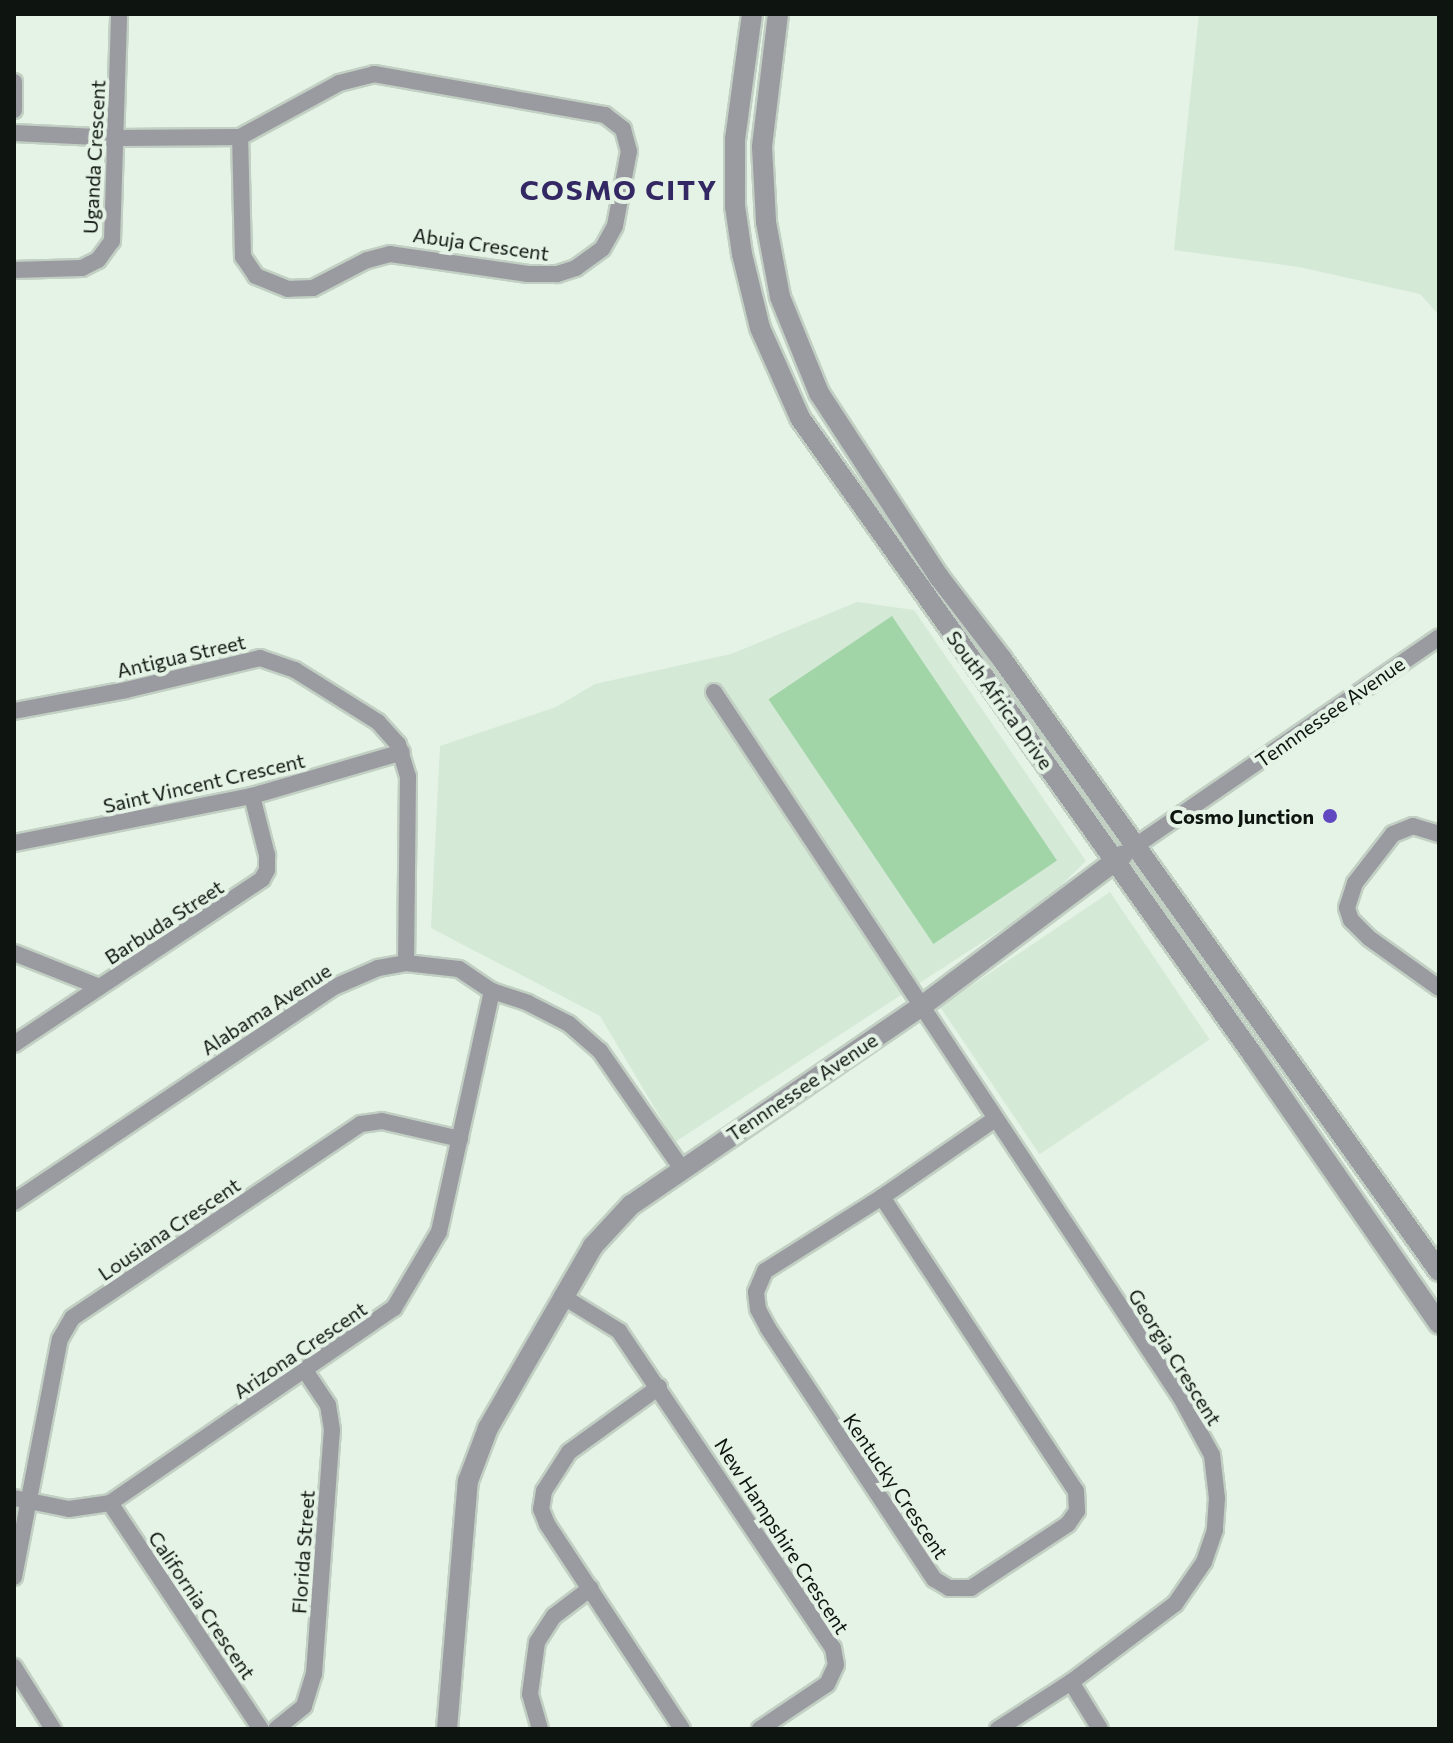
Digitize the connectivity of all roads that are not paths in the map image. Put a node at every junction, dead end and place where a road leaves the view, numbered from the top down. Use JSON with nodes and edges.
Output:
{"nodes":[{"id":1,"x":119,"y":14,"type":"edge"},
{"id":2,"x":752,"y":14,"type":"edge"},
{"id":3,"x":778,"y":14,"type":"edge"},
{"id":4,"x":14,"y":82,"type":"edge"},
{"id":5,"x":14,"y":110,"type":"edge"},
{"id":6,"x":14,"y":133,"type":"edge"},
{"id":7,"x":240,"y":137,"type":"junction"},
{"id":8,"x":117,"y":138,"type":"junction"},
{"id":9,"x":14,"y":270,"type":"edge"},
{"id":10,"x":1439,"y":637,"type":"edge"},
{"id":11,"x":714,"y":692,"type":"dead end"},
{"id":12,"x":14,"y":711,"type":"edge"},
{"id":13,"x":402,"y":752,"type":"junction"},
{"id":14,"x":252,"y":796,"type":"junction"},
{"id":15,"x":1439,"y":834,"type":"edge"},
{"id":16,"x":14,"y":843,"type":"edge"},
{"id":17,"x":1134,"y":847,"type":"junction"},
{"id":18,"x":1114,"y":862,"type":"junction"},
{"id":19,"x":14,"y":953,"type":"edge"},
{"id":20,"x":406,"y":963,"type":"junction"},
{"id":21,"x":100,"y":987,"type":"junction"},
{"id":22,"x":1439,"y":988,"type":"edge"},
{"id":23,"x":492,"y":991,"type":"junction"},
{"id":24,"x":922,"y":1006,"type":"junction"},
{"id":25,"x":14,"y":1044,"type":"edge"},
{"id":26,"x":995,"y":1119,"type":"junction"},
{"id":27,"x":460,"y":1139,"type":"junction"},
{"id":28,"x":682,"y":1169,"type":"junction"},
{"id":29,"x":882,"y":1197,"type":"junction"},
{"id":30,"x":14,"y":1202,"type":"edge"},
{"id":31,"x":1439,"y":1271,"type":"edge"},
{"id":32,"x":562,"y":1296,"type":"junction"},
{"id":33,"x":1439,"y":1324,"type":"edge"},
{"id":34,"x":304,"y":1369,"type":"junction"},
{"id":35,"x":659,"y":1387,"type":"junction"},
{"id":36,"x":21,"y":1499,"type":"edge"},
{"id":37,"x":110,"y":1503,"type":"junction"},
{"id":38,"x":14,"y":1577,"type":"edge"},
{"id":39,"x":591,"y":1588,"type":"junction"},
{"id":40,"x":14,"y":1667,"type":"edge"},
{"id":41,"x":1071,"y":1682,"type":"junction"},
{"id":42,"x":53,"y":1729,"type":"edge"},
{"id":43,"x":261,"y":1729,"type":"edge"},
{"id":44,"x":276,"y":1729,"type":"edge"},
{"id":45,"x":447,"y":1729,"type":"edge"},
{"id":46,"x":540,"y":1729,"type":"edge"},
{"id":47,"x":682,"y":1729,"type":"edge"},
{"id":48,"x":760,"y":1729,"type":"edge"},
{"id":49,"x":998,"y":1729,"type":"edge"},
{"id":50,"x":1100,"y":1729,"type":"edge"}],
"edges":[{"from":1,"to":8,"type":"street","name":"Uganda Crescent"},
{"from":2,"to":18,"type":"street","name":"South Africa Drive"},
{"from":3,"to":17,"type":"street","name":"South Africa Drive"},
{"from":4,"to":5,"type":"street"},
{"from":6,"to":8,"type":"street","name":"Abuja Crescent"},
{"from":7,"to":7,"type":"street","name":"Abuja Crescent"},
{"from":7,"to":8,"type":"street","name":"Abuja Crescent"},
{"from":8,"to":9,"type":"street","name":"Uganda Crescent"},
{"from":10,"to":17,"type":"street","name":"Tennnessee Avenue"},
{"from":11,"to":24,"type":"street","name":"Georgia Crescent"},
{"from":12,"to":13,"type":"street","name":"Antigua Street"},
{"from":13,"to":14,"type":"street","name":"Saint Vincent Crescent"},
{"from":13,"to":20,"type":"street"},
{"from":14,"to":16,"type":"street","name":"Saint Vincent Crescent"},
{"from":14,"to":21,"type":"street","name":"Barbuda Street"},
{"from":15,"to":22,"type":"street"},
{"from":17,"to":18,"type":"street","name":"Tennnessee Avenue"},
{"from":17,"to":31,"type":"street","name":"South Africa Drive"},
{"from":18,"to":24,"type":"street","name":"Tennnessee Avenue"},
{"from":18,"to":33,"type":"street","name":"South Africa Drive"},
{"from":19,"to":21,"type":"street"},
{"from":20,"to":23,"type":"street","name":"Alabama Avenue"},
{"from":20,"to":30,"type":"street","name":"Alabama Avenue"},
{"from":21,"to":25,"type":"street","name":"Barbuda Street"},
{"from":23,"to":27,"type":"street","name":"Arizona Crescent"},
{"from":23,"to":28,"type":"street","name":"Alabama Avenue"},
{"from":24,"to":26,"type":"street","name":"Georgia Crescent"},
{"from":24,"to":28,"type":"street","name":"Tennnessee Avenue"},
{"from":26,"to":29,"type":"street","name":"Kentucky Crescent"},
{"from":26,"to":41,"type":"street","name":"Georgia Crescent"},
{"from":27,"to":34,"type":"street","name":"Arizona Crescent"},
{"from":27,"to":36,"type":"street","name":"Lousiana Crescent"},
{"from":28,"to":32,"type":"street","name":"Tennnessee Avenue"},
{"from":29,"to":29,"type":"street","name":"Kentucky Crescent"},
{"from":32,"to":35,"type":"street","name":"New Hampshire Crescent"},
{"from":32,"to":45,"type":"street","name":"Tennnessee Avenue"},
{"from":34,"to":37,"type":"street","name":"Arizona Crescent"},
{"from":34,"to":44,"type":"street","name":"Florida Street"},
{"from":35,"to":39,"type":"street"},
{"from":35,"to":48,"type":"street","name":"New Hampshire Crescent"},
{"from":36,"to":37,"type":"street","name":"Arizona Crescent"},
{"from":36,"to":38,"type":"street"},
{"from":37,"to":43,"type":"street","name":"California Crescent"},
{"from":39,"to":46,"type":"street"},
{"from":39,"to":47,"type":"street"},
{"from":40,"to":42,"type":"street"},
{"from":41,"to":49,"type":"street","name":"Georgia Crescent"},
{"from":41,"to":50,"type":"street"}]}
